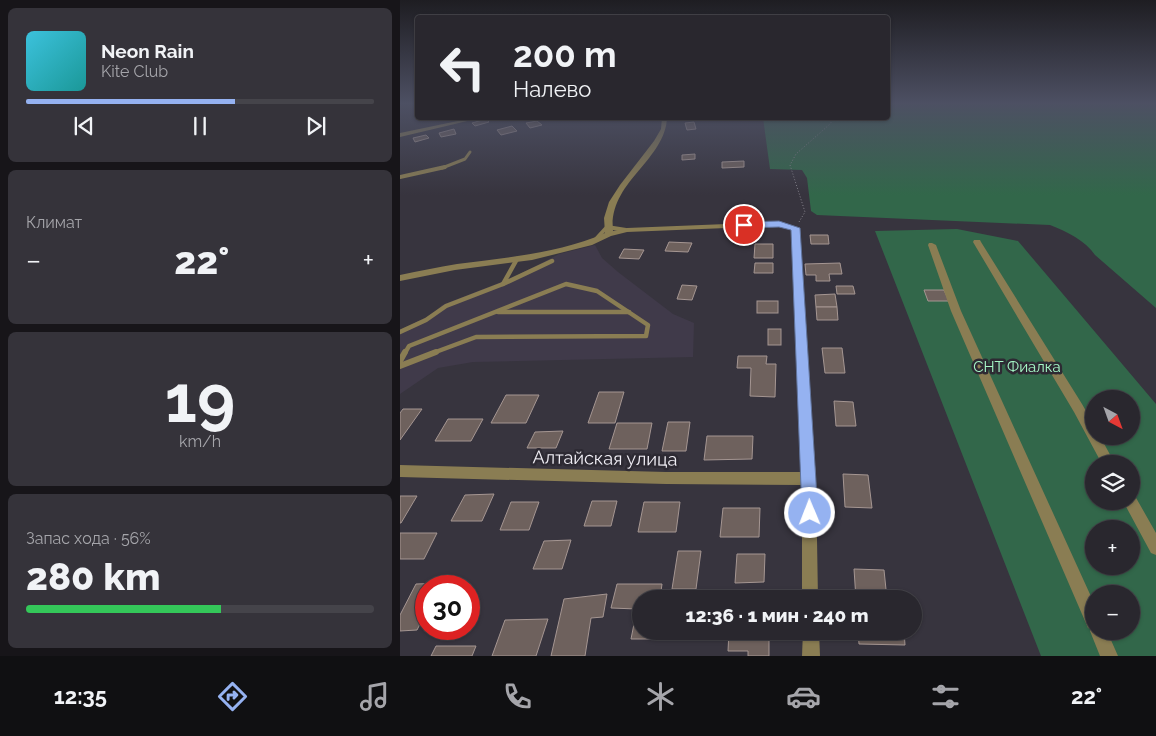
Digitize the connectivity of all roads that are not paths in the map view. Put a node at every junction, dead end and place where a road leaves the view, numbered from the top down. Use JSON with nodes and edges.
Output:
{"nodes":[{"id":1,"x":661,"y":135,"type":"edge"},
{"id":2,"x":470,"y":152,"type":"dead end"},
{"id":3,"x":400,"y":178,"type":"edge"},
{"id":4,"x":608,"y":230,"type":"junction"},
{"id":5,"x":977,"y":242,"type":"dead end"},
{"id":6,"x":932,"y":245,"type":"dead end"},
{"id":7,"x":517,"y":259,"type":"junction"},
{"id":8,"x":552,"y":261,"type":"dead end"},
{"id":9,"x":400,"y":278,"type":"edge"},
{"id":10,"x":503,"y":284,"type":"junction"},
{"id":11,"x":495,"y":312,"type":"junction"},
{"id":12,"x":630,"y":312,"type":"junction"},
{"id":13,"x":400,"y":332,"type":"edge"},
{"id":14,"x":400,"y":361,"type":"edge"},
{"id":15,"x":400,"y":366,"type":"edge"},
{"id":16,"x":1104,"y":455,"type":"edge"},
{"id":17,"x":400,"y":471,"type":"edge"},
{"id":18,"x":809,"y":479,"type":"junction"},
{"id":19,"x":1135,"y":510,"type":"edge"},
{"id":20,"x":1156,"y":548,"type":"edge"},
{"id":21,"x":810,"y":590,"type":"edge"},
{"id":22,"x":1085,"y":602,"type":"edge"},
{"id":23,"x":811,"y":640,"type":"edge"},
{"id":24,"x":1102,"y":640,"type":"edge"},
{"id":25,"x":811,"y":656,"type":"edge"},
{"id":26,"x":1109,"y":656,"type":"edge"}],
"edges":[{"from":1,"to":4,"type":"street"},
{"from":2,"to":3,"type":"lane"},
{"from":4,"to":7,"type":"street"},
{"from":4,"to":18,"type":"street"},
{"from":5,"to":16,"type":"street"},
{"from":6,"to":22,"type":"street"},
{"from":7,"to":9,"type":"street"},
{"from":7,"to":10,"type":"lane"},
{"from":8,"to":10,"type":"lane"},
{"from":10,"to":13,"type":"lane"},
{"from":11,"to":12,"type":"lane"},
{"from":11,"to":12,"type":"lane"},
{"from":11,"to":14,"type":"lane"},
{"from":12,"to":15,"type":"lane"},
{"from":17,"to":18,"type":"street","name":"Алтайская улица"},
{"from":18,"to":21,"type":"street"},
{"from":19,"to":20,"type":"street"},
{"from":23,"to":25,"type":"street"},
{"from":24,"to":26,"type":"street"}]}
